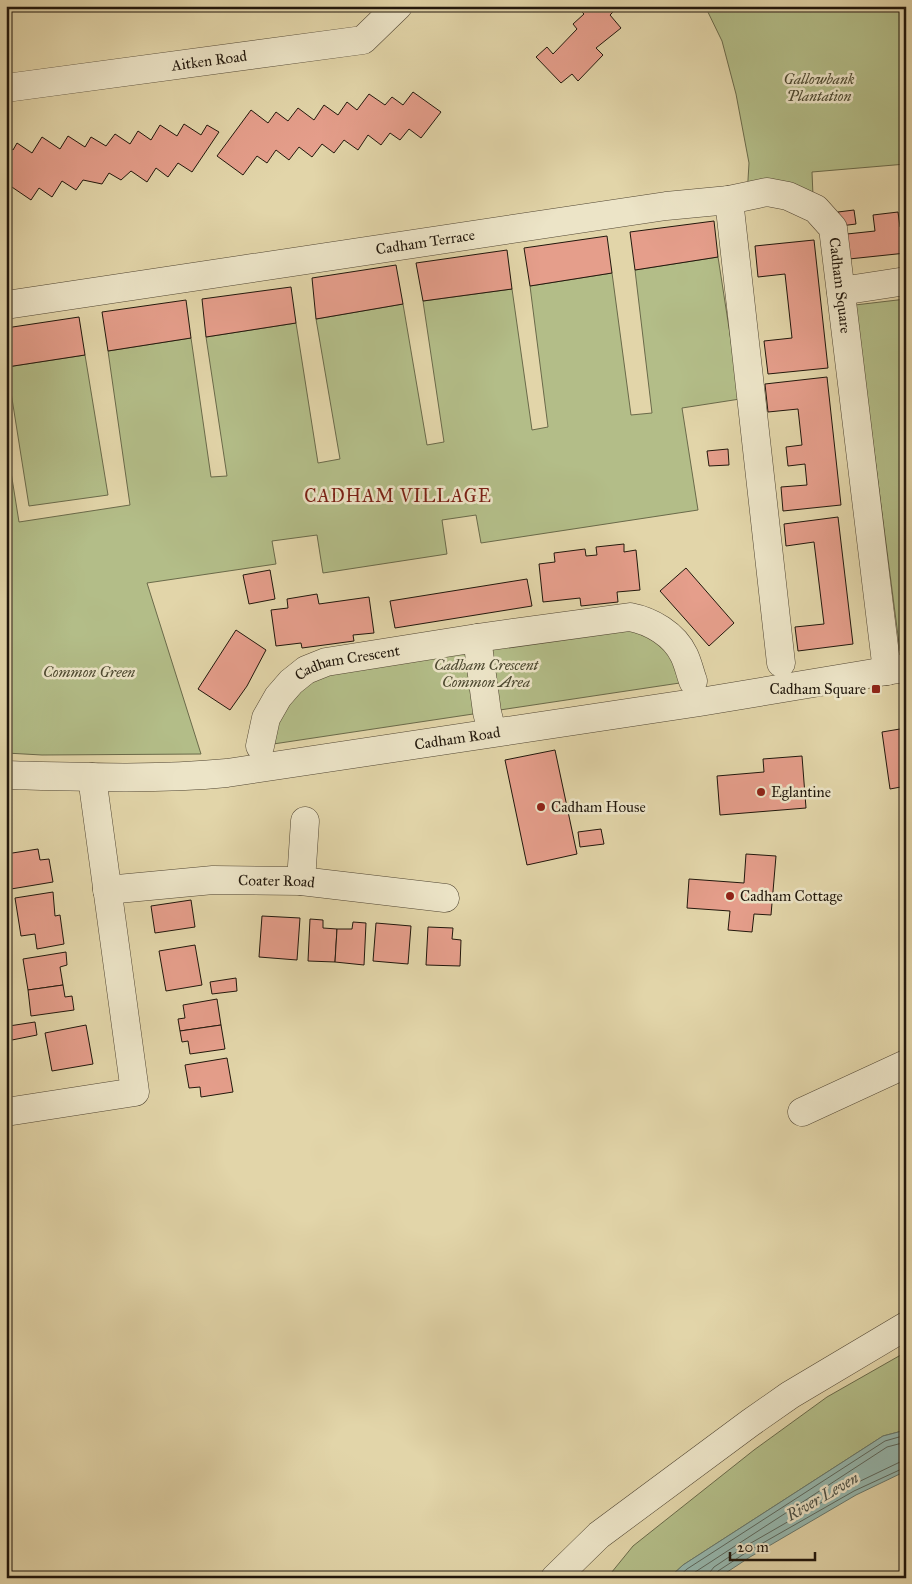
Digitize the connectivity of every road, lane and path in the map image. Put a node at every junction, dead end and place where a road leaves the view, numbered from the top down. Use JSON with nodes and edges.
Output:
{"nodes":[{"id":1,"x":398,"y":6,"type":"edge"},
{"id":2,"x":6,"y":88,"type":"edge"},
{"id":3,"x":729,"y":200,"type":"junction"},
{"id":4,"x":833,"y":228,"type":"joint"},
{"id":5,"x":906,"y":282,"type":"edge"},
{"id":6,"x":841,"y":291,"type":"junction"},
{"id":7,"x":6,"y":305,"type":"edge"},
{"id":8,"x":477,"y":638,"type":"junction"},
{"id":9,"x":782,"y":664,"type":"dead end"},
{"id":10,"x":896,"y":669,"type":"edge"},
{"id":11,"x":693,"y":681,"type":"dead end"},
{"id":12,"x":492,"y":732,"type":"junction"},
{"id":13,"x":260,"y":746,"type":"dead end"},
{"id":14,"x":6,"y":776,"type":"edge"},
{"id":15,"x":92,"y":777,"type":"junction"},
{"id":16,"x":304,"y":821,"type":"dead end"},
{"id":17,"x":301,"y":881,"type":"junction"},
{"id":18,"x":107,"y":890,"type":"junction"},
{"id":19,"x":445,"y":898,"type":"dead end"},
{"id":20,"x":906,"y":1064,"type":"edge"},
{"id":21,"x":6,"y":1112,"type":"edge"},
{"id":22,"x":802,"y":1112,"type":"dead end"},
{"id":23,"x":906,"y":1326,"type":"edge"},
{"id":24,"x":555,"y":1578,"type":"edge"}],
"edges":[{"from":1,"to":2,"type":"street","name":"Aitken Road"},
{"from":3,"to":4,"type":"street","name":"Cadham Terrace"},
{"from":3,"to":7,"type":"street","name":"Cadham Terrace"},
{"from":3,"to":9,"type":"street"},
{"from":4,"to":6,"type":"street","name":"Cadham Square"},
{"from":5,"to":6,"type":"street"},
{"from":6,"to":10,"type":"street","name":"Cadham Square"},
{"from":8,"to":11,"type":"street","name":"Cadham Crescent"},
{"from":8,"to":12,"type":"street"},
{"from":8,"to":13,"type":"street","name":"Cadham Crescent"},
{"from":10,"to":12,"type":"street","name":"Cadham Road"},
{"from":12,"to":15,"type":"street","name":"Cadham Road"},
{"from":14,"to":15,"type":"street","name":"Cadham Road"},
{"from":15,"to":18,"type":"street"},
{"from":16,"to":17,"type":"street"},
{"from":17,"to":18,"type":"street","name":"Coater Road"},
{"from":17,"to":19,"type":"street","name":"Coater Road"},
{"from":18,"to":21,"type":"street"},
{"from":20,"to":22,"type":"street"},
{"from":23,"to":24,"type":"street"}]}
